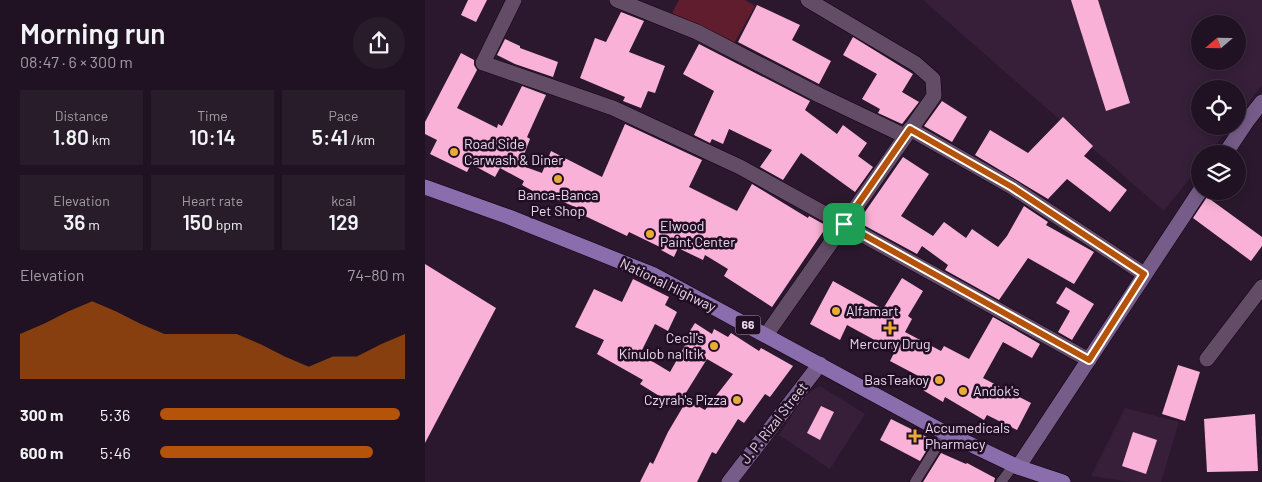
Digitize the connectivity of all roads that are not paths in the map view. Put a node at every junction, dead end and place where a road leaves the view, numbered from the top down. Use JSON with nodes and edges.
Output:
{"nodes":[{"id":1,"x":514,"y":0,"type":"edge"},
{"id":2,"x":617,"y":0,"type":"edge"},
{"id":3,"x":808,"y":0,"type":"edge"},
{"id":4,"x":824,"y":4,"type":"edge"},
{"id":5,"x":1262,"y":102,"type":"edge"},
{"id":6,"x":907,"y":133,"type":"junction"},
{"id":7,"x":1231,"y":145,"type":"edge"},
{"id":8,"x":425,"y":186,"type":"edge"},
{"id":9,"x":1194,"y":200,"type":"edge"},
{"id":10,"x":844,"y":224,"type":"junction"},
{"id":11,"x":1144,"y":274,"type":"junction"},
{"id":12,"x":1262,"y":287,"type":"edge"},
{"id":13,"x":766,"y":335,"type":"junction"},
{"id":14,"x":1207,"y":359,"type":"dead end"},
{"id":15,"x":1089,"y":360,"type":"junction"},
{"id":16,"x":820,"y":364,"type":"junction"},
{"id":17,"x":946,"y":432,"type":"junction"},
{"id":18,"x":1016,"y":466,"type":"junction"},
{"id":19,"x":729,"y":482,"type":"edge"},
{"id":20,"x":915,"y":482,"type":"edge"},
{"id":21,"x":1001,"y":482,"type":"edge"},
{"id":22,"x":1063,"y":482,"type":"edge"}],
"edges":[{"from":1,"to":10,"type":"street"},
{"from":2,"to":6,"type":"street"},
{"from":3,"to":4,"type":"street"},
{"from":4,"to":6,"type":"street"},
{"from":5,"to":7,"type":"street"},
{"from":6,"to":10,"type":"street"},
{"from":6,"to":11,"type":"street"},
{"from":8,"to":13,"type":"main road","name":"National Highway","number":"66"},
{"from":9,"to":11,"type":"street"},
{"from":10,"to":13,"type":"street"},
{"from":10,"to":15,"type":"street"},
{"from":11,"to":15,"type":"street"},
{"from":12,"to":14,"type":"street"},
{"from":13,"to":16,"type":"main road","name":"National Highway","number":"66"},
{"from":15,"to":18,"type":"street"},
{"from":16,"to":17,"type":"main road","name":"National Highway","number":"66"},
{"from":16,"to":19,"type":"street","name":"J. P. Rizal Street"},
{"from":17,"to":18,"type":"main road","name":"National Highway","number":"66"},
{"from":17,"to":20,"type":"lane"},
{"from":18,"to":21,"type":"lane"},
{"from":18,"to":22,"type":"main road","name":"National Highway","number":"66"}]}
